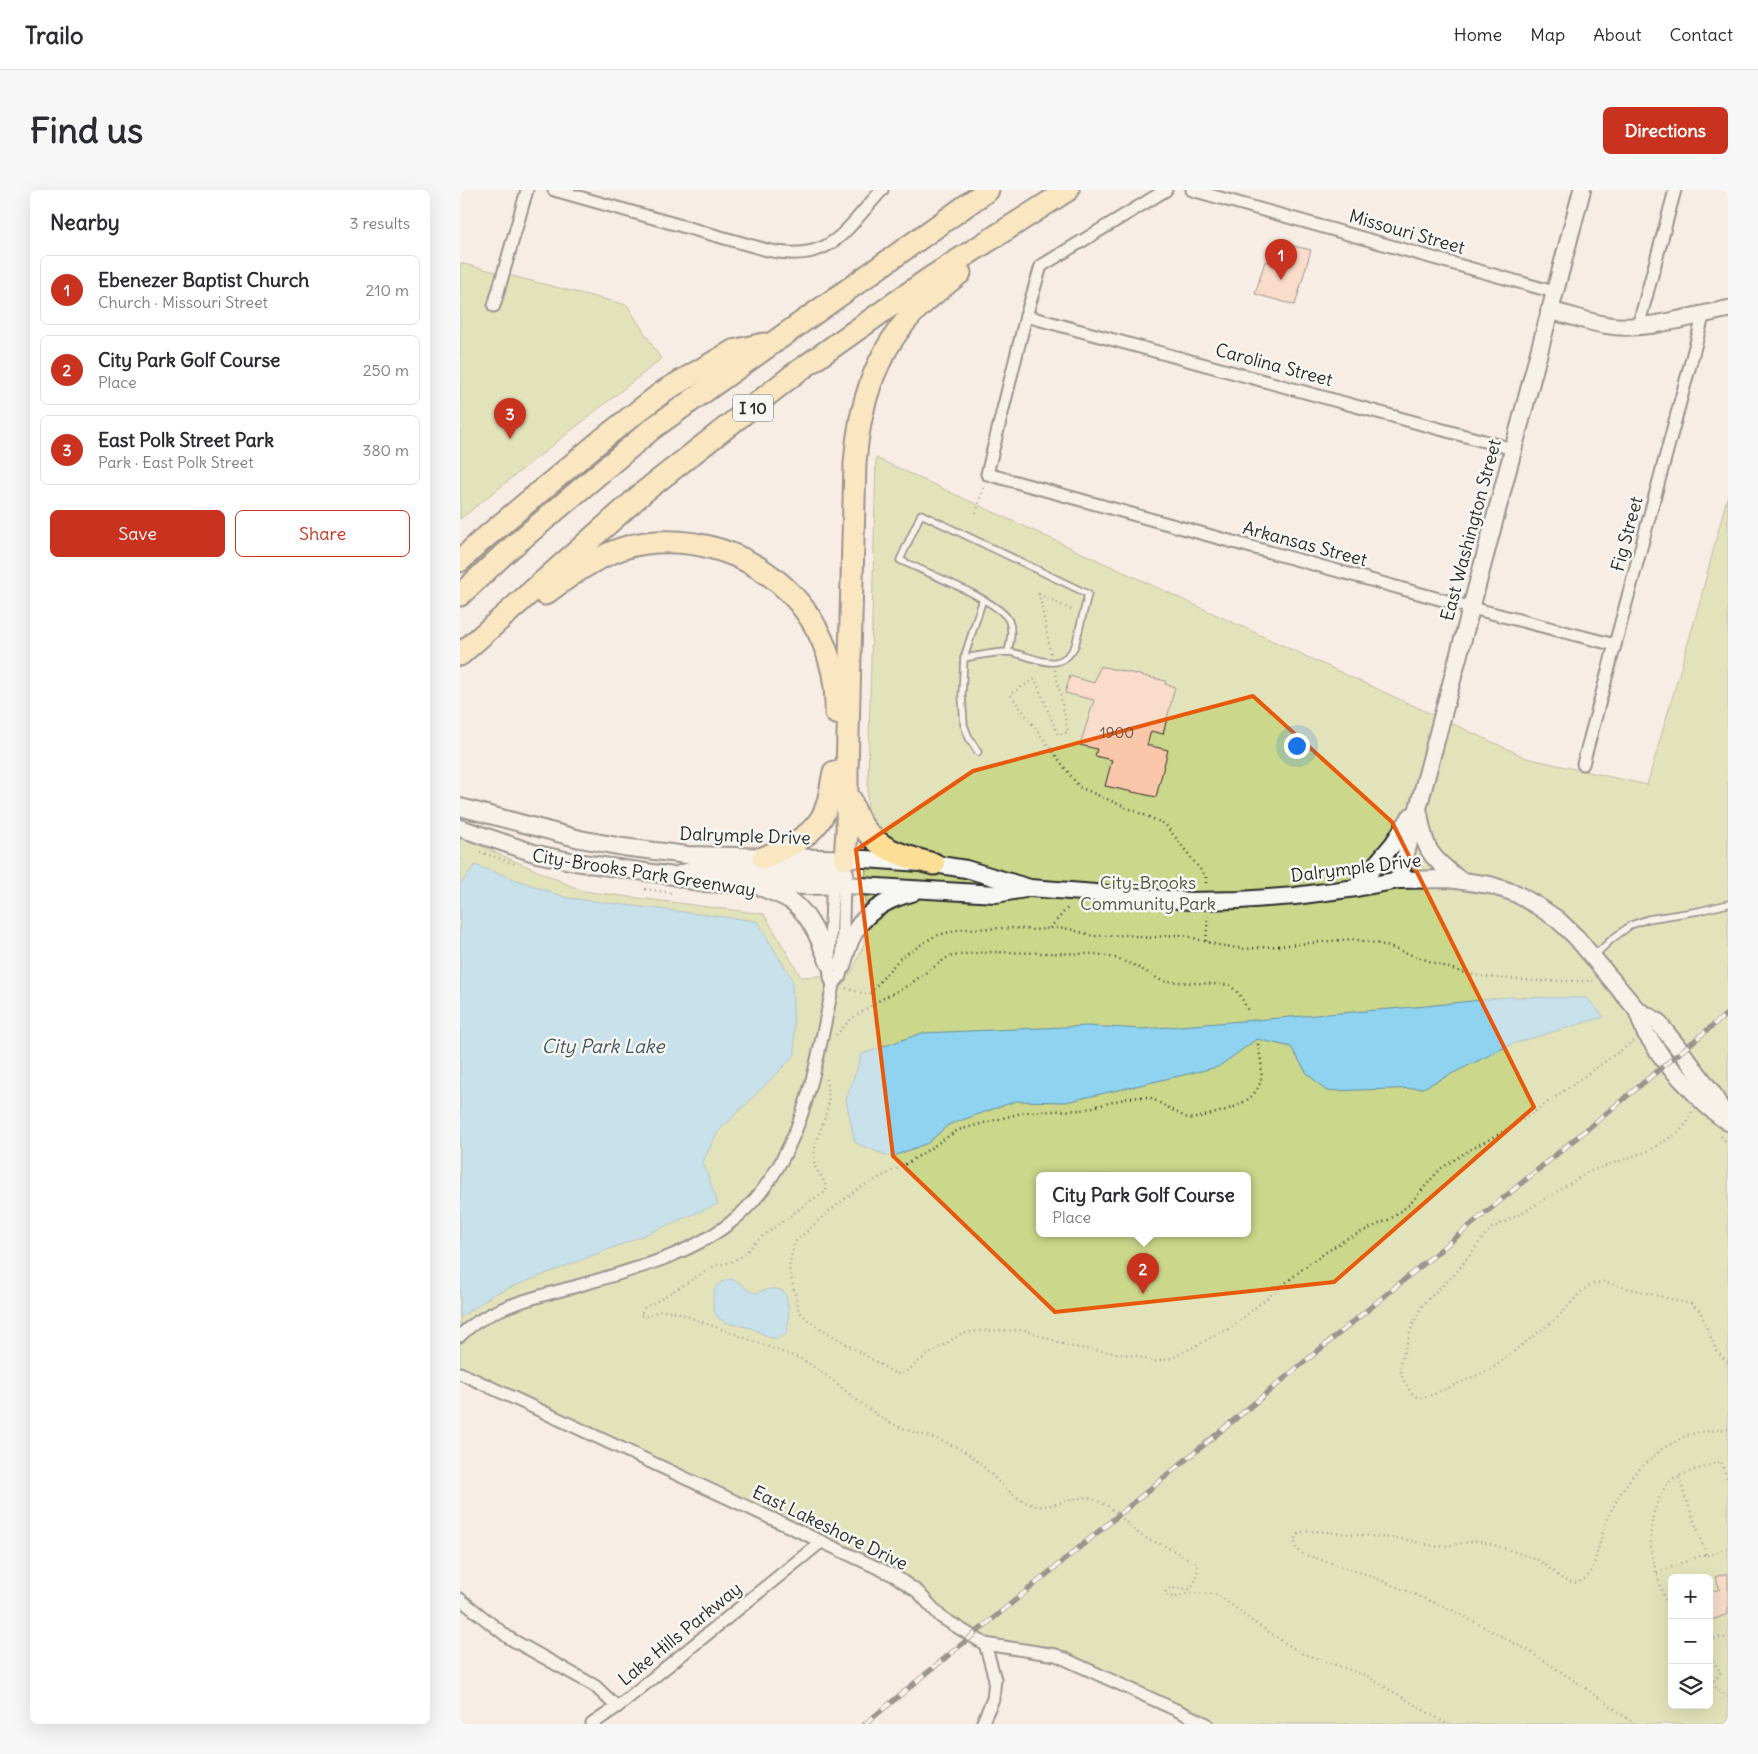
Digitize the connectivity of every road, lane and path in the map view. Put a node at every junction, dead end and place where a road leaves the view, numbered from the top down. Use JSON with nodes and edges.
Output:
{"nodes":[{"id":1,"x":527,"y":190,"type":"edge"},
{"id":2,"x":554,"y":190,"type":"edge"},
{"id":3,"x":882,"y":190,"type":"edge"},
{"id":4,"x":988,"y":190,"type":"edge"},
{"id":5,"x":1068,"y":190,"type":"edge"},
{"id":6,"x":1166,"y":190,"type":"edge"},
{"id":7,"x":1192,"y":190,"type":"edge"},
{"id":8,"x":1582,"y":190,"type":"edge"},
{"id":9,"x":1675,"y":190,"type":"edge"},
{"id":10,"x":1042,"y":205,"type":"junction"},
{"id":11,"x":1554,"y":292,"type":"junction"},
{"id":12,"x":494,"y":306,"type":"dead end"},
{"id":13,"x":1728,"y":309,"type":"edge"},
{"id":14,"x":1550,"y":311,"type":"junction"},
{"id":15,"x":1704,"y":314,"type":"junction"},
{"id":16,"x":1026,"y":316,"type":"junction"},
{"id":17,"x":1638,"y":327,"type":"junction"},
{"id":18,"x":774,"y":342,"type":"junction"},
{"id":19,"x":1513,"y":449,"type":"junction"},
{"id":20,"x":987,"y":474,"type":"junction"},
{"id":21,"x":976,"y":514,"type":"dead end"},
{"id":22,"x":460,"y":561,"type":"edge"},
{"id":23,"x":460,"y":595,"type":"edge"},
{"id":24,"x":983,"y":599,"type":"junction"},
{"id":25,"x":1472,"y":608,"type":"junction"},
{"id":26,"x":1083,"y":615,"type":"junction"},
{"id":27,"x":1616,"y":645,"type":"junction"},
{"id":28,"x":1008,"y":652,"type":"junction"},
{"id":29,"x":460,"y":655,"type":"edge"},
{"id":30,"x":964,"y":658,"type":"junction"},
{"id":31,"x":1053,"y":662,"type":"junction"},
{"id":32,"x":978,"y":752,"type":"dead end"},
{"id":33,"x":1583,"y":764,"type":"dead end"},
{"id":34,"x":840,"y":778,"type":"junction"},
{"id":35,"x":460,"y":806,"type":"edge"},
{"id":36,"x":1418,"y":806,"type":"junction"},
{"id":37,"x":460,"y":828,"type":"edge"},
{"id":38,"x":478,"y":852,"type":"dead end"},
{"id":39,"x":763,"y":858,"type":"junction"},
{"id":40,"x":934,"y":864,"type":"junction"},
{"id":41,"x":523,"y":867,"type":"dead end"},
{"id":42,"x":839,"y":872,"type":"junction"},
{"id":43,"x":674,"y":876,"type":"junction"},
{"id":44,"x":1399,"y":880,"type":"junction"},
{"id":45,"x":1460,"y":880,"type":"junction"},
{"id":46,"x":755,"y":885,"type":"junction"},
{"id":47,"x":636,"y":888,"type":"dead end"},
{"id":48,"x":1030,"y":888,"type":"junction"},
{"id":49,"x":1356,"y":888,"type":"junction"},
{"id":50,"x":926,"y":889,"type":"junction"},
{"id":51,"x":1206,"y":891,"type":"dead end"},
{"id":52,"x":1083,"y":892,"type":"junction"},
{"id":53,"x":674,"y":893,"type":"dead end"},
{"id":54,"x":1728,"y":904,"type":"edge"},
{"id":55,"x":1208,"y":915,"type":"dead end"},
{"id":56,"x":1050,"y":928,"type":"junction"},
{"id":57,"x":1206,"y":941,"type":"junction"},
{"id":58,"x":1593,"y":957,"type":"junction"},
{"id":59,"x":836,"y":965,"type":"junction"},
{"id":60,"x":1598,"y":981,"type":"dead end"},
{"id":61,"x":838,"y":986,"type":"junction"},
{"id":62,"x":1248,"y":1011,"type":"dead end"},
{"id":63,"x":835,"y":1036,"type":"dead end"},
{"id":64,"x":1639,"y":1038,"type":"dead end"},
{"id":65,"x":1258,"y":1044,"type":"dead end"},
{"id":66,"x":828,"y":1072,"type":"dead end"},
{"id":67,"x":1692,"y":1110,"type":"dead end"},
{"id":68,"x":1728,"y":1123,"type":"edge"},
{"id":69,"x":460,"y":1336,"type":"edge"},
{"id":70,"x":1728,"y":1362,"type":"edge"},
{"id":71,"x":460,"y":1373,"type":"edge"},
{"id":72,"x":1728,"y":1429,"type":"edge"},
{"id":73,"x":1678,"y":1476,"type":"junction"},
{"id":74,"x":1728,"y":1482,"type":"edge"},
{"id":75,"x":821,"y":1542,"type":"junction"},
{"id":76,"x":1728,"y":1548,"type":"edge"},
{"id":77,"x":1706,"y":1554,"type":"junction"},
{"id":78,"x":1656,"y":1573,"type":"junction"},
{"id":79,"x":460,"y":1599,"type":"edge"},
{"id":80,"x":1668,"y":1608,"type":"edge"},
{"id":81,"x":1728,"y":1637,"type":"edge"},
{"id":82,"x":1713,"y":1639,"type":"edge"},
{"id":83,"x":985,"y":1644,"type":"junction"},
{"id":84,"x":1713,"y":1662,"type":"edge"},
{"id":85,"x":1728,"y":1697,"type":"edge"},
{"id":86,"x":618,"y":1707,"type":"junction"},
{"id":87,"x":592,"y":1724,"type":"edge"},
{"id":88,"x":982,"y":1724,"type":"edge"},
{"id":89,"x":1207,"y":1724,"type":"edge"},
{"id":90,"x":1447,"y":1724,"type":"edge"},
{"id":91,"x":1635,"y":1724,"type":"edge"}],
"edges":[{"from":1,"to":12,"type":"street"},
{"from":2,"to":3,"type":"street"},
{"from":4,"to":18,"type":"highway","number":"I 10"},
{"from":5,"to":10,"type":"highway","number":"I 10"},
{"from":6,"to":16,"type":"street"},
{"from":7,"to":11,"type":"street","name":"Missouri Street"},
{"from":8,"to":11,"type":"street","name":"East Washington Street"},
{"from":9,"to":17,"type":"street"},
{"from":10,"to":29,"type":"highway","number":"I 10"},
{"from":10,"to":34,"type":"highway"},
{"from":11,"to":14,"type":"street","name":"East Washington Street"},
{"from":13,"to":15,"type":"street"},
{"from":14,"to":17,"type":"street"},
{"from":14,"to":19,"type":"street","name":"East Washington Street"},
{"from":15,"to":17,"type":"street"},
{"from":15,"to":27,"type":"street","name":"Fig Street"},
{"from":16,"to":19,"type":"street","name":"Carolina Street"},
{"from":16,"to":20,"type":"street"},
{"from":18,"to":22,"type":"highway"},
{"from":18,"to":23,"type":"highway","number":"I 10"},
{"from":19,"to":25,"type":"street","name":"East Washington Street"},
{"from":20,"to":21,"type":"path"},
{"from":20,"to":25,"type":"street","name":"Arkansas Street"},
{"from":24,"to":26,"type":"lane"},
{"from":24,"to":28,"type":"lane"},
{"from":24,"to":30,"type":"lane"},
{"from":25,"to":27,"type":"street","name":"Arkansas Street"},
{"from":25,"to":36,"type":"street","name":"East Washington Street"},
{"from":26,"to":31,"type":"lane"},
{"from":26,"to":31,"type":"path"},
{"from":27,"to":33,"type":"street","name":"Fig Street"},
{"from":28,"to":30,"type":"lane"},
{"from":28,"to":31,"type":"lane"},
{"from":29,"to":34,"type":"highway"},
{"from":30,"to":32,"type":"lane"},
{"from":31,"to":51,"type":"path"},
{"from":34,"to":39,"type":"highway"},
{"from":34,"to":40,"type":"highway"},
{"from":34,"to":42,"type":"highway"},
{"from":35,"to":39,"type":"street","name":"Dalrymple Drive"},
{"from":36,"to":44,"type":"street","name":"East Washington Street"},
{"from":36,"to":45,"type":"street"},
{"from":36,"to":49,"type":"street"},
{"from":37,"to":43,"type":"street","name":"Dalrymple Drive"},
{"from":38,"to":41,"type":"path","name":"City-Brooks Park Greenway"},
{"from":39,"to":42,"type":"street","name":"Dalrymple Drive"},
{"from":40,"to":42,"type":"street","name":"Dalrymple Drive"},
{"from":40,"to":48,"type":"street","name":"Dalrymple Drive"},
{"from":42,"to":43,"type":"street"},
{"from":42,"to":46,"type":"street","name":"Dalrymple Drive"},
{"from":42,"to":50,"type":"street","name":"Dalrymple Drive"},
{"from":42,"to":59,"type":"street"},
{"from":43,"to":46,"type":"street","name":"Dalrymple Drive"},
{"from":44,"to":45,"type":"street","name":"Dalrymple Drive"},
{"from":44,"to":49,"type":"street","name":"Dalrymple Drive"},
{"from":45,"to":58,"type":"street","name":"Dalrymple Drive"},
{"from":46,"to":59,"type":"street"},
{"from":47,"to":53,"type":"path","name":"City-Brooks Park Greenway"},
{"from":48,"to":50,"type":"street","name":"Dalrymple Drive"},
{"from":48,"to":52,"type":"street","name":"Dalrymple Drive"},
{"from":49,"to":52,"type":"street","name":"Dalrymple Drive"},
{"from":50,"to":59,"type":"street"},
{"from":52,"to":56,"type":"path"},
{"from":54,"to":58,"type":"lane"},
{"from":55,"to":57,"type":"path"},
{"from":56,"to":57,"type":"path"},
{"from":56,"to":61,"type":"path"},
{"from":57,"to":60,"type":"path"},
{"from":58,"to":68,"type":"street","name":"Dalrymple Drive"},
{"from":59,"to":61,"type":"street"},
{"from":61,"to":69,"type":"street"},
{"from":62,"to":63,"type":"path"},
{"from":64,"to":65,"type":"path"},
{"from":66,"to":90,"type":"path"},
{"from":67,"to":70,"type":"path"},
{"from":71,"to":75,"type":"street","name":"East Lakeshore Drive"},
{"from":72,"to":91,"type":"path"},
{"from":73,"to":74,"type":"path"},
{"from":73,"to":77,"type":"path"},
{"from":73,"to":78,"type":"path"},
{"from":75,"to":83,"type":"street","name":"East Lakeshore Drive"},
{"from":75,"to":86,"type":"street","name":"Lake Hills Parkway"},
{"from":76,"to":77,"type":"path"},
{"from":77,"to":78,"type":"path"},
{"from":78,"to":80,"type":"path"},
{"from":79,"to":86,"type":"street","name":"Lake Hills Parkway"},
{"from":81,"to":82,"type":"path"},
{"from":83,"to":88,"type":"street"},
{"from":83,"to":89,"type":"street","name":"East Lakeshore Drive"},
{"from":84,"to":85,"type":"path"},
{"from":86,"to":87,"type":"street"}]}
